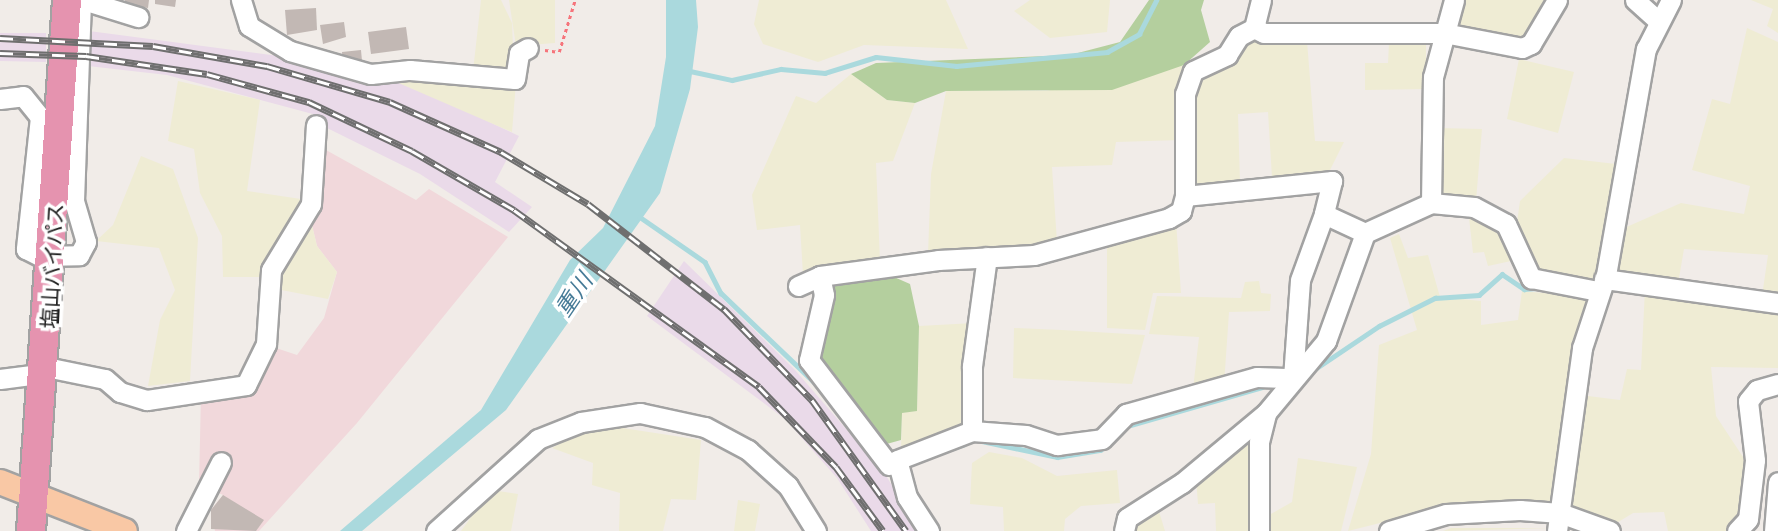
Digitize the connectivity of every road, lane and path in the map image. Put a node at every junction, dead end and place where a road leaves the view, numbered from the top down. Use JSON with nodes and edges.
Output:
{"nodes":[{"id":1,"x":67,"y":0,"type":"edge"},
{"id":2,"x":82,"y":0,"type":"edge"},
{"id":3,"x":241,"y":0,"type":"edge"},
{"id":4,"x":575,"y":0,"type":"edge"},
{"id":5,"x":1261,"y":0,"type":"edge"},
{"id":6,"x":1454,"y":0,"type":"edge"},
{"id":7,"x":1557,"y":0,"type":"edge"},
{"id":8,"x":1635,"y":0,"type":"edge"},
{"id":9,"x":1671,"y":0,"type":"edge"},
{"id":10,"x":138,"y":17,"type":"dead end"},
{"id":11,"x":1658,"y":21,"type":"junction"},
{"id":12,"x":1254,"y":28,"type":"junction"},
{"id":13,"x":1444,"y":33,"type":"junction"},
{"id":14,"x":528,"y":48,"type":"joint"},
{"id":15,"x":0,"y":99,"type":"edge"},
{"id":16,"x":316,"y":125,"type":"dead end"},
{"id":17,"x":1185,"y":197,"type":"junction"},
{"id":18,"x":1431,"y":203,"type":"junction"},
{"id":19,"x":1324,"y":214,"type":"junction"},
{"id":20,"x":1365,"y":233,"type":"junction"},
{"id":21,"x":53,"y":257,"type":"junction"},
{"id":22,"x":987,"y":257,"type":"junction"},
{"id":23,"x":820,"y":276,"type":"junction"},
{"id":24,"x":1601,"y":285,"type":"junction"},
{"id":25,"x":798,"y":286,"type":"dead end"},
{"id":26,"x":1778,"y":303,"type":"edge"},
{"id":27,"x":46,"y":370,"type":"junction"},
{"id":28,"x":1293,"y":378,"type":"junction"},
{"id":29,"x":0,"y":379,"type":"edge"},
{"id":30,"x":1778,"y":384,"type":"edge"},
{"id":31,"x":1266,"y":413,"type":"junction"},
{"id":32,"x":972,"y":431,"type":"junction"},
{"id":33,"x":221,"y":462,"type":"dead end"},
{"id":34,"x":889,"y":465,"type":"dead end"},
{"id":35,"x":0,"y":482,"type":"edge"},
{"id":36,"x":1778,"y":482,"type":"edge"},
{"id":37,"x":36,"y":497,"type":"junction"},
{"id":38,"x":1558,"y":522,"type":"edge"},
{"id":39,"x":445,"y":526,"type":"edge"},
{"id":40,"x":1740,"y":530,"type":"edge"},
{"id":41,"x":31,"y":531,"type":"edge"},
{"id":42,"x":125,"y":531,"type":"edge"},
{"id":43,"x":186,"y":531,"type":"edge"},
{"id":44,"x":816,"y":531,"type":"edge"},
{"id":45,"x":929,"y":531,"type":"edge"},
{"id":46,"x":1124,"y":531,"type":"edge"},
{"id":47,"x":1259,"y":531,"type":"edge"},
{"id":48,"x":1389,"y":531,"type":"edge"},
{"id":49,"x":1610,"y":531,"type":"edge"},
{"id":50,"x":1776,"y":531,"type":"edge"}],
"edges":[{"from":1,"to":21,"type":"highway","name":"塩山バイパス"},
{"from":2,"to":10,"type":"street"},
{"from":2,"to":21,"type":"street"},
{"from":3,"to":14,"type":"street"},
{"from":4,"to":14,"type":"path"},
{"from":5,"to":12,"type":"street"},
{"from":6,"to":13,"type":"street"},
{"from":7,"to":13,"type":"street"},
{"from":8,"to":11,"type":"street"},
{"from":9,"to":11,"type":"street"},
{"from":11,"to":24,"type":"street"},
{"from":12,"to":13,"type":"street"},
{"from":12,"to":17,"type":"street"},
{"from":13,"to":18,"type":"street"},
{"from":15,"to":21,"type":"street"},
{"from":16,"to":27,"type":"street"},
{"from":17,"to":19,"type":"street"},
{"from":17,"to":22,"type":"street"},
{"from":18,"to":20,"type":"street"},
{"from":18,"to":24,"type":"street"},
{"from":19,"to":20,"type":"street"},
{"from":19,"to":28,"type":"street"},
{"from":20,"to":28,"type":"street"},
{"from":21,"to":27,"type":"highway","name":"塩山バイパス"},
{"from":22,"to":23,"type":"street"},
{"from":22,"to":32,"type":"street"},
{"from":23,"to":25,"type":"street"},
{"from":23,"to":34,"type":"street"},
{"from":24,"to":26,"type":"street"},
{"from":24,"to":38,"type":"street"},
{"from":27,"to":29,"type":"street"},
{"from":27,"to":37,"type":"highway","name":"塩山バイパス"},
{"from":28,"to":31,"type":"street"},
{"from":28,"to":32,"type":"street"},
{"from":30,"to":40,"type":"street"},
{"from":31,"to":46,"type":"street"},
{"from":31,"to":47,"type":"street"},
{"from":32,"to":45,"type":"street"},
{"from":33,"to":43,"type":"street"},
{"from":35,"to":37,"type":"main road"},
{"from":36,"to":50,"type":"street"},
{"from":37,"to":41,"type":"highway","name":"塩山バイパス"},
{"from":37,"to":42,"type":"main road"},
{"from":38,"to":48,"type":"street"},
{"from":38,"to":49,"type":"street"},
{"from":39,"to":44,"type":"street"}]}
